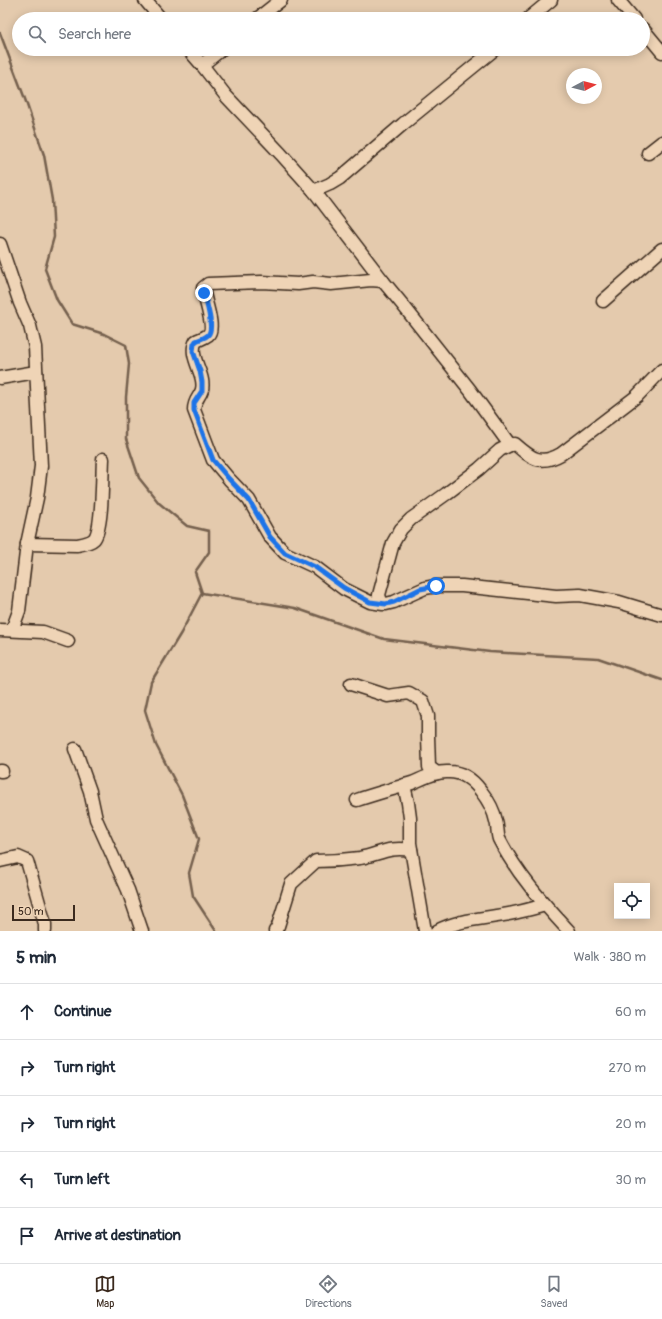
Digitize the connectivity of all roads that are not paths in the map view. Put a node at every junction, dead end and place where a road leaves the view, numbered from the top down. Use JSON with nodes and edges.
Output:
{"nodes":[{"id":1,"x":145,"y":0,"type":"edge"},
{"id":2,"x":281,"y":0,"type":"edge"},
{"id":3,"x":551,"y":0,"type":"edge"},
{"id":4,"x":618,"y":0,"type":"edge"},
{"id":5,"x":156,"y":12,"type":"edge"},
{"id":6,"x":266,"y":12,"type":"edge"},
{"id":7,"x":536,"y":12,"type":"edge"},
{"id":8,"x":628,"y":12,"type":"edge"},
{"id":9,"x":650,"y":37,"type":"edge"},
{"id":10,"x":662,"y":52,"type":"edge"},
{"id":11,"x":194,"y":56,"type":"edge"},
{"id":12,"x":213,"y":56,"type":"edge"},
{"id":13,"x":486,"y":56,"type":"edge"},
{"id":14,"x":202,"y":65,"type":"junction"},
{"id":15,"x":662,"y":142,"type":"edge"},
{"id":16,"x":648,"y":153,"type":"dead end"},
{"id":17,"x":314,"y":191,"type":"junction"},
{"id":18,"x":0,"y":244,"type":"edge"},
{"id":19,"x":662,"y":249,"type":"edge"},
{"id":20,"x":382,"y":281,"type":"junction"},
{"id":21,"x":603,"y":301,"type":"dead end"},
{"id":22,"x":662,"y":370,"type":"edge"},
{"id":23,"x":36,"y":372,"type":"junction"},
{"id":24,"x":0,"y":378,"type":"edge"},
{"id":25,"x":510,"y":445,"type":"junction"},
{"id":26,"x":103,"y":459,"type":"dead end"},
{"id":27,"x":27,"y":544,"type":"junction"},
{"id":28,"x":383,"y":604,"type":"junction"},
{"id":29,"x":662,"y":615,"type":"edge"},
{"id":30,"x":6,"y":630,"type":"edge"},
{"id":31,"x":68,"y":641,"type":"dead end"},
{"id":32,"x":351,"y":684,"type":"dead end"},
{"id":33,"x":74,"y":749,"type":"dead end"},
{"id":34,"x":437,"y":773,"type":"junction"},
{"id":35,"x":404,"y":785,"type":"junction"},
{"id":36,"x":356,"y":800,"type":"dead end"},
{"id":37,"x":411,"y":850,"type":"junction"},
{"id":38,"x":0,"y":861,"type":"edge"},
{"id":39,"x":545,"y":905,"type":"junction"},
{"id":40,"x":45,"y":931,"type":"edge"},
{"id":41,"x":142,"y":931,"type":"edge"},
{"id":42,"x":275,"y":931,"type":"edge"},
{"id":43,"x":425,"y":931,"type":"edge"},
{"id":44,"x":437,"y":931,"type":"edge"},
{"id":45,"x":569,"y":931,"type":"edge"}],
"edges":[{"from":1,"to":5,"type":"street"},
{"from":2,"to":6,"type":"street"},
{"from":3,"to":7,"type":"street"},
{"from":4,"to":8,"type":"street"},
{"from":9,"to":10,"type":"street"},
{"from":11,"to":14,"type":"street"},
{"from":12,"to":14,"type":"street"},
{"from":13,"to":17,"type":"street"},
{"from":14,"to":17,"type":"street"},
{"from":15,"to":16,"type":"street"},
{"from":17,"to":20,"type":"street"},
{"from":18,"to":23,"type":"street"},
{"from":19,"to":21,"type":"street"},
{"from":20,"to":25,"type":"street"},
{"from":20,"to":28,"type":"street"},
{"from":22,"to":25,"type":"street"},
{"from":23,"to":24,"type":"street"},
{"from":23,"to":27,"type":"street"},
{"from":25,"to":28,"type":"street"},
{"from":26,"to":27,"type":"street"},
{"from":27,"to":30,"type":"street"},
{"from":28,"to":29,"type":"street"},
{"from":30,"to":31,"type":"street"},
{"from":32,"to":34,"type":"street"},
{"from":33,"to":41,"type":"street"},
{"from":34,"to":35,"type":"street"},
{"from":34,"to":39,"type":"street"},
{"from":35,"to":36,"type":"street"},
{"from":35,"to":37,"type":"street"},
{"from":37,"to":42,"type":"street"},
{"from":37,"to":43,"type":"street"},
{"from":38,"to":40,"type":"street"},
{"from":39,"to":44,"type":"street"},
{"from":39,"to":45,"type":"street"}]}
